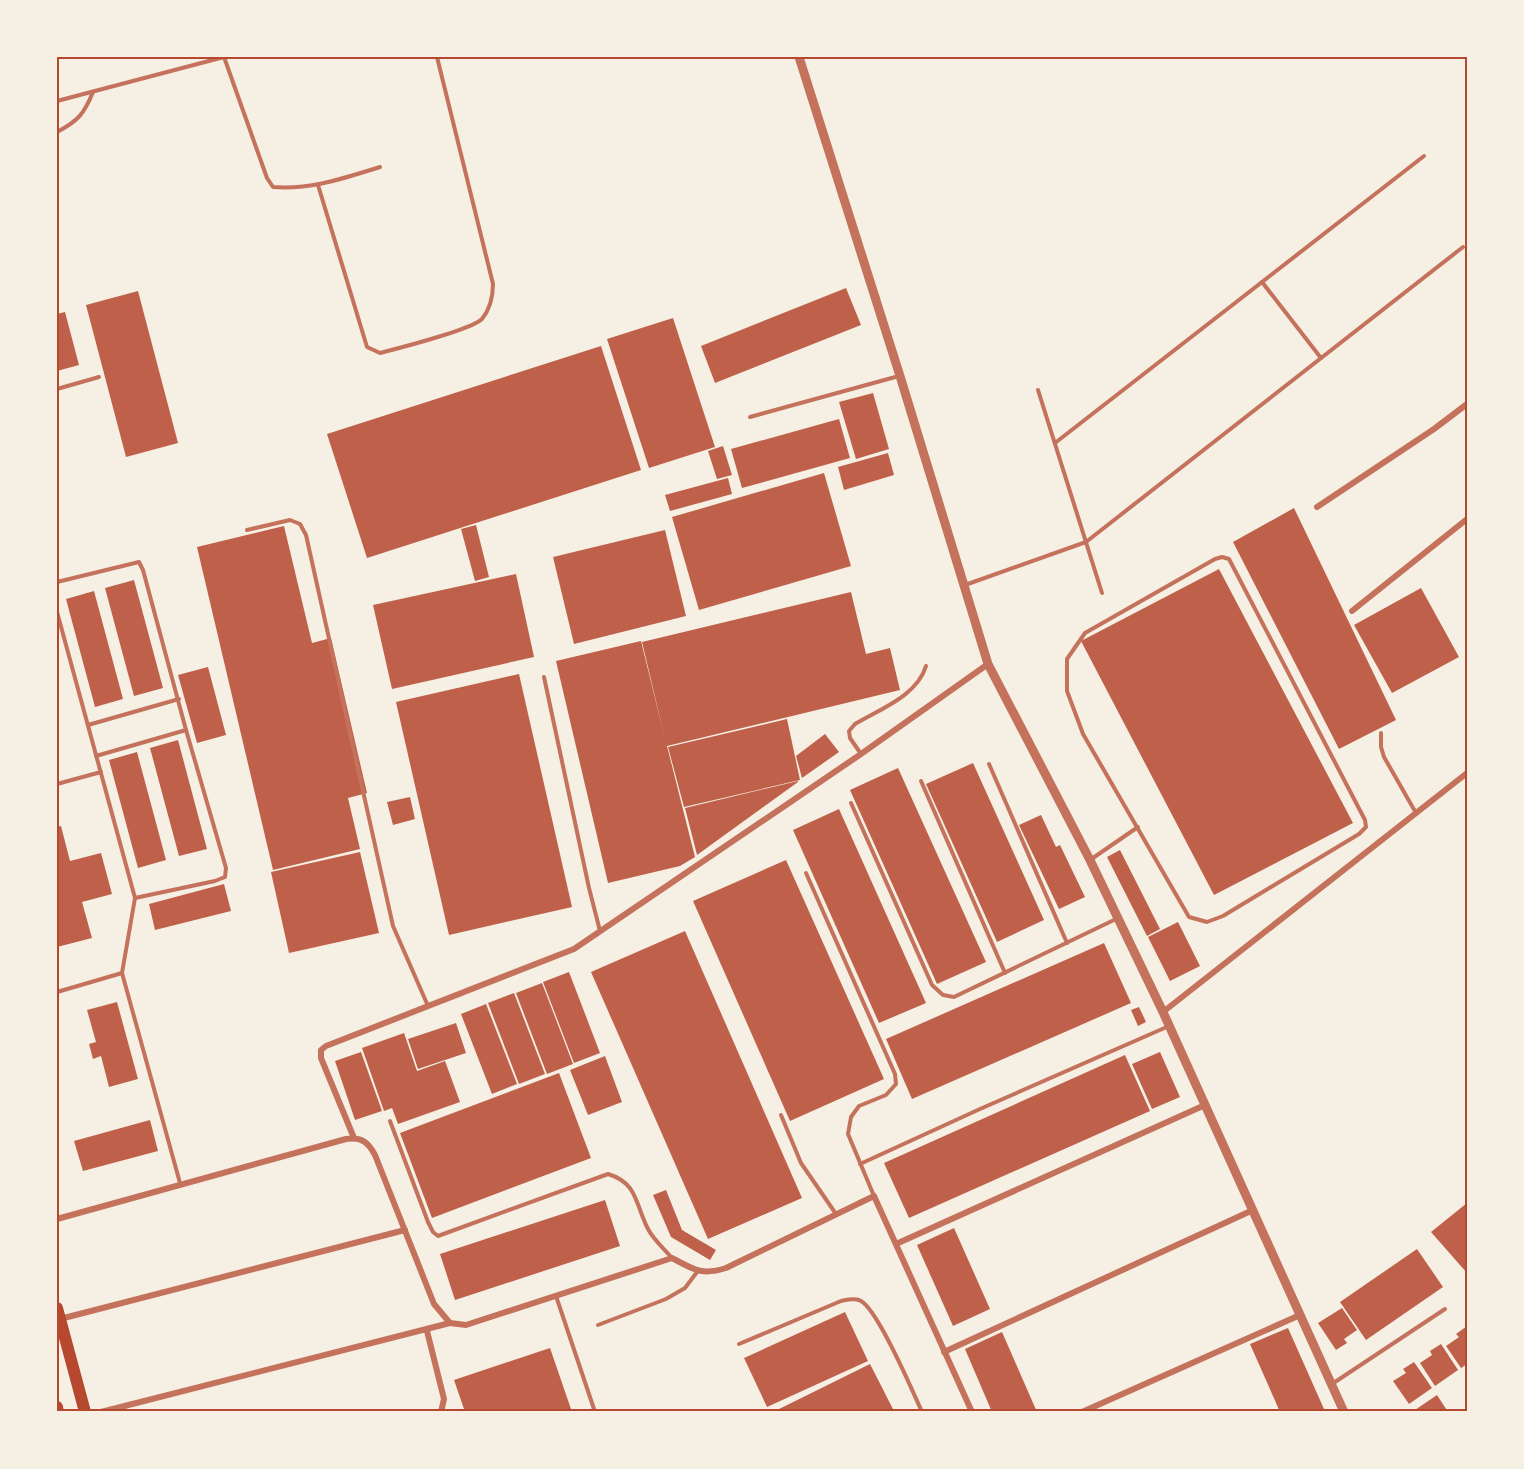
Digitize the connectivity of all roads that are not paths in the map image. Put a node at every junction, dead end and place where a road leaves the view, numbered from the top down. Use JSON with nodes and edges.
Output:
{"nodes":[{"id":1,"x":224,"y":57,"type":"edge"},
{"id":2,"x":437,"y":57,"type":"edge"},
{"id":3,"x":799,"y":57,"type":"edge"},
{"id":4,"x":93,"y":91,"type":"junction"},
{"id":5,"x":57,"y":101,"type":"edge"},
{"id":6,"x":57,"y":132,"type":"edge"},
{"id":7,"x":1424,"y":156,"type":"dead end"},
{"id":8,"x":380,"y":167,"type":"dead end"},
{"id":9,"x":318,"y":185,"type":"junction"},
{"id":10,"x":1463,"y":247,"type":"dead end"},
{"id":11,"x":1262,"y":282,"type":"junction"},
{"id":12,"x":1321,"y":358,"type":"junction"},
{"id":13,"x":900,"y":376,"type":"junction"},
{"id":14,"x":99,"y":377,"type":"dead end"},
{"id":15,"x":57,"y":389,"type":"edge"},
{"id":16,"x":1038,"y":390,"type":"dead end"},
{"id":17,"x":1467,"y":404,"type":"edge"},
{"id":18,"x":750,"y":417,"type":"dead end"},
{"id":19,"x":1055,"y":443,"type":"junction"},
{"id":20,"x":1317,"y":507,"type":"dead end"},
{"id":21,"x":1467,"y":519,"type":"edge"},
{"id":22,"x":247,"y":530,"type":"dead end"},
{"id":23,"x":1086,"y":542,"type":"junction"},
{"id":24,"x":57,"y":582,"type":"edge"},
{"id":25,"x":964,"y":585,"type":"junction"},
{"id":26,"x":1102,"y":593,"type":"dead end"},
{"id":27,"x":1352,"y":611,"type":"dead end"},
{"id":28,"x":57,"y":612,"type":"edge"},
{"id":29,"x":988,"y":664,"type":"junction"},
{"id":30,"x":926,"y":666,"type":"dead end"},
{"id":31,"x":544,"y":677,"type":"dead end"},
{"id":32,"x":179,"y":699,"type":"junction"},
{"id":33,"x":88,"y":725,"type":"junction"},
{"id":34,"x":186,"y":730,"type":"junction"},
{"id":35,"x":1381,"y":733,"type":"dead end"},
{"id":36,"x":861,"y":754,"type":"junction"},
{"id":37,"x":96,"y":756,"type":"junction"},
{"id":38,"x":989,"y":764,"type":"dead end"},
{"id":39,"x":101,"y":772,"type":"junction"},
{"id":40,"x":1467,"y":773,"type":"edge"},
{"id":41,"x":921,"y":781,"type":"dead end"},
{"id":42,"x":57,"y":784,"type":"edge"},
{"id":43,"x":851,"y":803,"type":"dead end"},
{"id":44,"x":1416,"y":813,"type":"junction"},
{"id":45,"x":1138,"y":826,"type":"junction"},
{"id":46,"x":1090,"y":860,"type":"junction"},
{"id":47,"x":806,"y":873,"type":"dead end"},
{"id":48,"x":135,"y":898,"type":"junction"},
{"id":49,"x":1117,"y":919,"type":"junction"},
{"id":50,"x":600,"y":932,"type":"junction"},
{"id":51,"x":1067,"y":943,"type":"junction"},
{"id":52,"x":122,"y":973,"type":"junction"},
{"id":53,"x":1005,"y":973,"type":"junction"},
{"id":54,"x":57,"y":992,"type":"edge"},
{"id":55,"x":429,"y":1006,"type":"junction"},
{"id":56,"x":1163,"y":1012,"type":"junction"},
{"id":57,"x":1170,"y":1026,"type":"junction"},
{"id":58,"x":1205,"y":1105,"type":"junction"},
{"id":59,"x":781,"y":1115,"type":"dead end"},
{"id":60,"x":390,"y":1121,"type":"dead end"},
{"id":61,"x":354,"y":1138,"type":"junction"},
{"id":62,"x":860,"y":1164,"type":"junction"},
{"id":63,"x":180,"y":1183,"type":"junction"},
{"id":64,"x":874,"y":1196,"type":"junction"},
{"id":65,"x":1253,"y":1210,"type":"junction"},
{"id":66,"x":836,"y":1214,"type":"junction"},
{"id":67,"x":57,"y":1219,"type":"edge"},
{"id":68,"x":405,"y":1230,"type":"junction"},
{"id":69,"x":896,"y":1244,"type":"junction"},
{"id":70,"x":672,"y":1258,"type":"junction"},
{"id":71,"x":697,"y":1272,"type":"junction"},
{"id":72,"x":555,"y":1296,"type":"junction"},
{"id":73,"x":1445,"y":1309,"type":"dead end"},
{"id":74,"x":58,"y":1313,"type":"edge"},
{"id":75,"x":1300,"y":1315,"type":"junction"},
{"id":76,"x":450,"y":1323,"type":"junction"},
{"id":77,"x":598,"y":1325,"type":"dead end"},
{"id":78,"x":427,"y":1330,"type":"junction"},
{"id":79,"x":739,"y":1344,"type":"dead end"},
{"id":80,"x":944,"y":1352,"type":"junction"},
{"id":81,"x":1332,"y":1384,"type":"junction"},
{"id":82,"x":57,"y":1407,"type":"edge"},
{"id":83,"x":58,"y":1412,"type":"edge"},
{"id":84,"x":85,"y":1412,"type":"edge"},
{"id":85,"x":100,"y":1412,"type":"edge"},
{"id":86,"x":441,"y":1412,"type":"edge"},
{"id":87,"x":595,"y":1412,"type":"edge"},
{"id":88,"x":922,"y":1412,"type":"edge"},
{"id":89,"x":972,"y":1412,"type":"edge"},
{"id":90,"x":1082,"y":1412,"type":"edge"},
{"id":91,"x":1344,"y":1412,"type":"edge"}],
"edges":[{"from":1,"to":4,"type":"lane"},
{"from":1,"to":9,"type":"lane"},
{"from":2,"to":9,"type":"lane"},
{"from":3,"to":13,"type":"street"},
{"from":4,"to":5,"type":"lane"},
{"from":4,"to":6,"type":"lane"},
{"from":7,"to":11,"type":"lane"},
{"from":8,"to":9,"type":"lane"},
{"from":10,"to":12,"type":"lane"},
{"from":11,"to":12,"type":"lane"},
{"from":11,"to":19,"type":"lane"},
{"from":12,"to":23,"type":"lane"},
{"from":13,"to":18,"type":"lane"},
{"from":13,"to":25,"type":"street"},
{"from":14,"to":15,"type":"lane"},
{"from":16,"to":19,"type":"lane"},
{"from":17,"to":20,"type":"street"},
{"from":19,"to":23,"type":"lane"},
{"from":21,"to":27,"type":"street"},
{"from":22,"to":55,"type":"lane"},
{"from":23,"to":25,"type":"lane"},
{"from":23,"to":26,"type":"lane"},
{"from":24,"to":32,"type":"lane"},
{"from":25,"to":29,"type":"street"},
{"from":28,"to":33,"type":"lane"},
{"from":29,"to":36,"type":"street"},
{"from":29,"to":46,"type":"street"},
{"from":30,"to":36,"type":"lane"},
{"from":31,"to":50,"type":"lane"},
{"from":32,"to":33,"type":"lane"},
{"from":32,"to":34,"type":"lane"},
{"from":33,"to":37,"type":"lane"},
{"from":34,"to":37,"type":"lane"},
{"from":34,"to":48,"type":"lane"},
{"from":35,"to":44,"type":"lane"},
{"from":36,"to":50,"type":"street"},
{"from":37,"to":39,"type":"lane"},
{"from":38,"to":51,"type":"lane"},
{"from":39,"to":42,"type":"lane"},
{"from":39,"to":48,"type":"lane"},
{"from":40,"to":44,"type":"street"},
{"from":41,"to":53,"type":"lane"},
{"from":43,"to":53,"type":"lane"},
{"from":44,"to":56,"type":"street"},
{"from":45,"to":45,"type":"lane"},
{"from":45,"to":46,"type":"lane"},
{"from":46,"to":49,"type":"street"},
{"from":47,"to":62,"type":"lane"},
{"from":48,"to":52,"type":"lane"},
{"from":49,"to":51,"type":"lane"},
{"from":49,"to":56,"type":"street"},
{"from":50,"to":55,"type":"street"},
{"from":51,"to":53,"type":"lane"},
{"from":52,"to":54,"type":"lane"},
{"from":52,"to":63,"type":"lane"},
{"from":55,"to":61,"type":"street"},
{"from":56,"to":57,"type":"street"},
{"from":57,"to":58,"type":"street"},
{"from":57,"to":62,"type":"lane"},
{"from":58,"to":65,"type":"street"},
{"from":58,"to":69,"type":"street"},
{"from":59,"to":66,"type":"lane"},
{"from":60,"to":70,"type":"lane"},
{"from":61,"to":63,"type":"street"},
{"from":61,"to":68,"type":"street"},
{"from":62,"to":64,"type":"lane"},
{"from":63,"to":67,"type":"street"},
{"from":64,"to":66,"type":"street"},
{"from":64,"to":69,"type":"street"},
{"from":65,"to":75,"type":"street"},
{"from":65,"to":80,"type":"street"},
{"from":66,"to":71,"type":"street"},
{"from":68,"to":74,"type":"street"},
{"from":68,"to":76,"type":"street"},
{"from":69,"to":80,"type":"street"},
{"from":70,"to":71,"type":"street"},
{"from":70,"to":72,"type":"street"},
{"from":71,"to":77,"type":"lane"},
{"from":72,"to":76,"type":"street"},
{"from":72,"to":87,"type":"lane"},
{"from":73,"to":81,"type":"lane"},
{"from":74,"to":84,"type":"main road"},
{"from":75,"to":81,"type":"street"},
{"from":75,"to":90,"type":"street"},
{"from":76,"to":78,"type":"street"},
{"from":78,"to":85,"type":"street"},
{"from":78,"to":86,"type":"street"},
{"from":79,"to":88,"type":"lane"},
{"from":80,"to":89,"type":"street"},
{"from":81,"to":91,"type":"street"},
{"from":82,"to":83,"type":"main road"}]}
